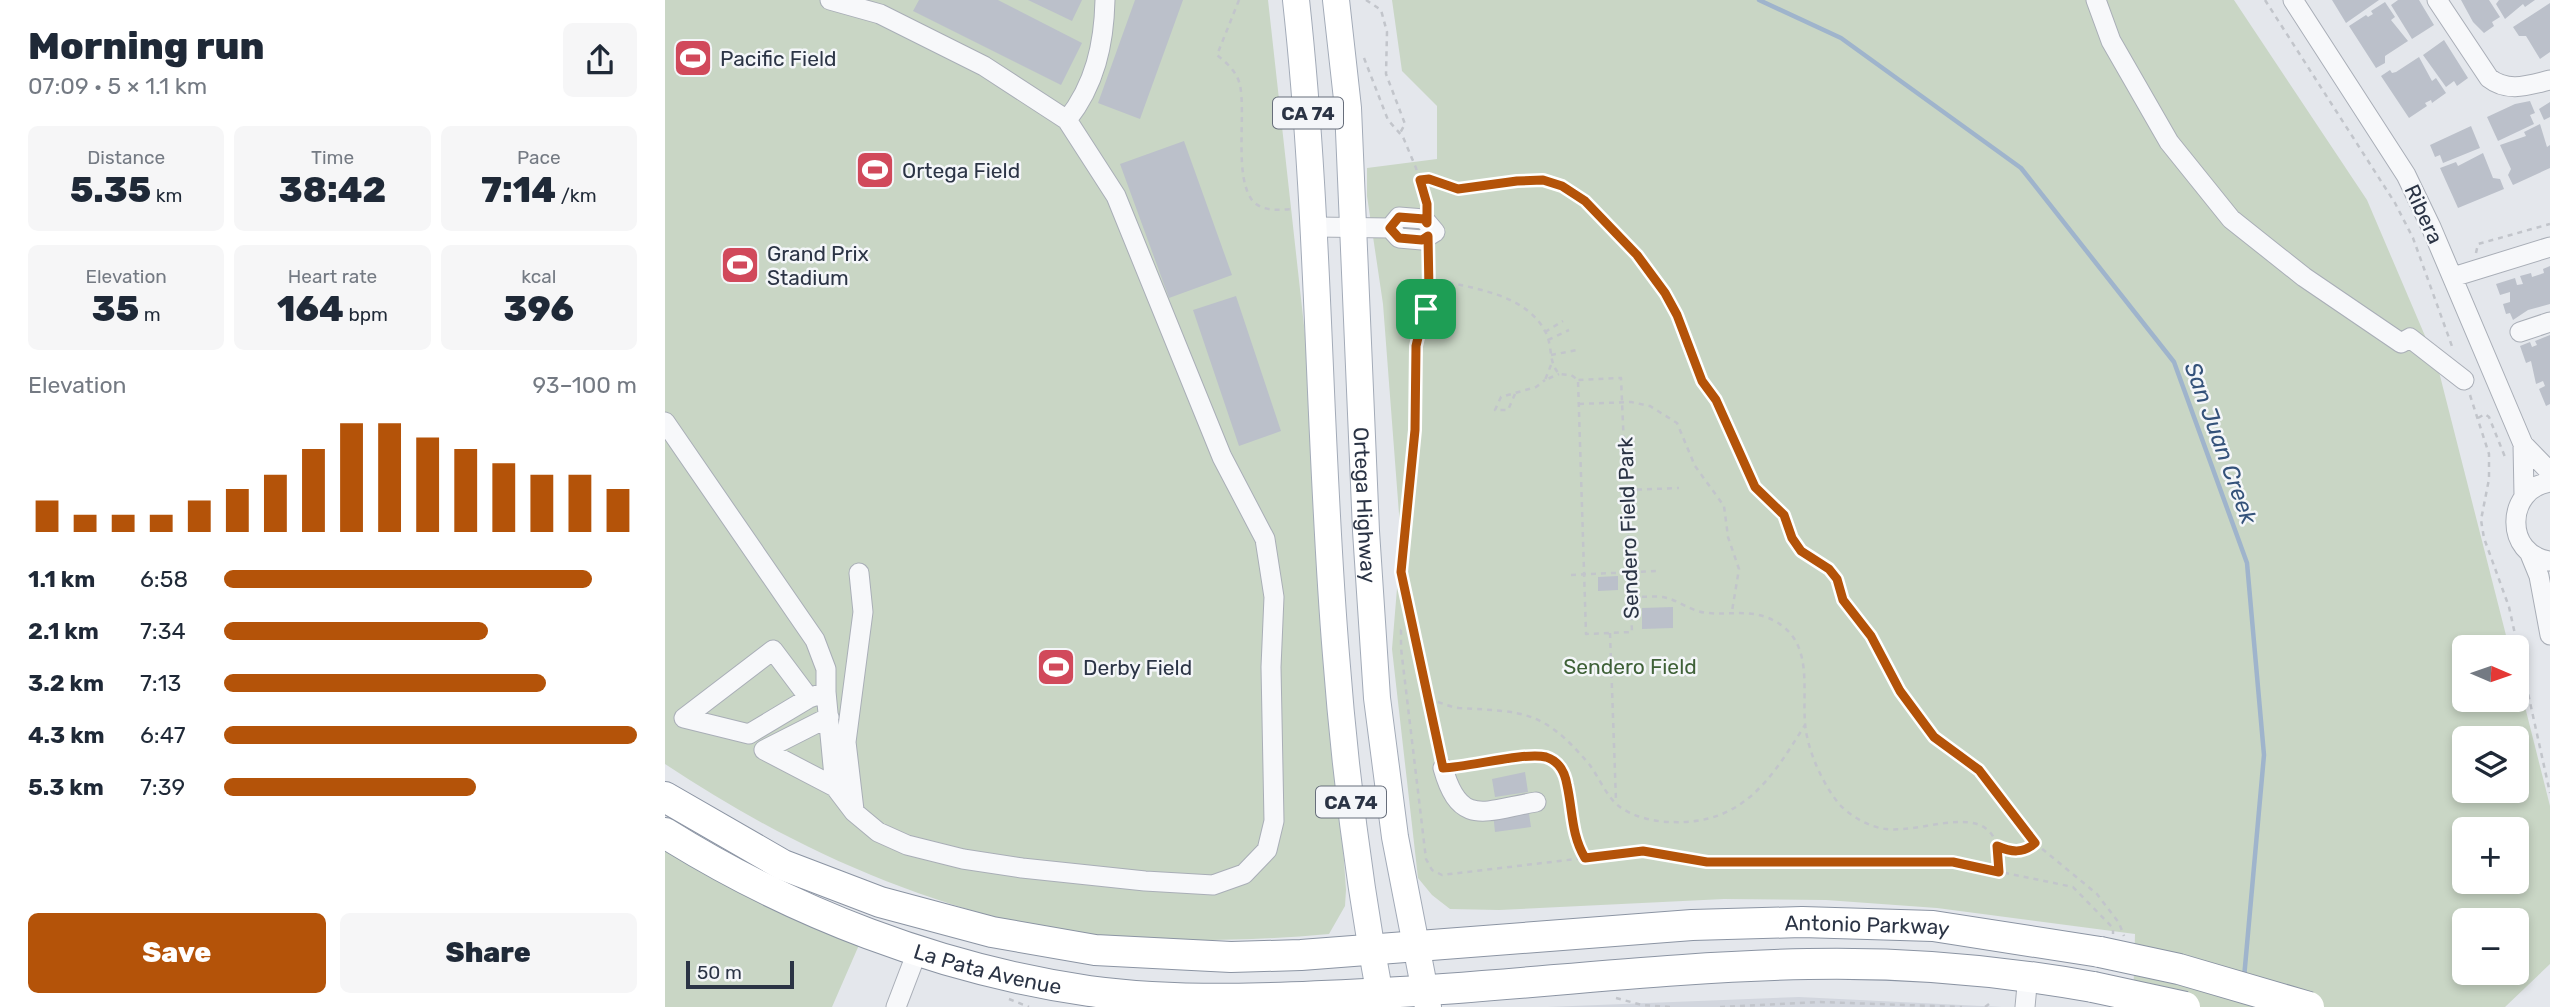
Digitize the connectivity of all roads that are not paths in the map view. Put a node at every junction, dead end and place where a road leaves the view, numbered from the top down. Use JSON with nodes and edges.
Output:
{"nodes":[{"id":1,"x":830,"y":0,"type":"edge"},
{"id":2,"x":897,"y":0,"type":"edge"},
{"id":3,"x":1105,"y":0,"type":"edge"},
{"id":4,"x":1296,"y":0,"type":"edge"},
{"id":5,"x":2096,"y":0,"type":"edge"},
{"id":6,"x":2293,"y":0,"type":"edge"},
{"id":7,"x":2437,"y":0,"type":"edge"},
{"id":8,"x":1337,"y":7,"type":"edge"},
{"id":9,"x":885,"y":17,"type":"junction"},
{"id":10,"x":2550,"y":80,"type":"edge"},
{"id":11,"x":1067,"y":120,"type":"junction"},
{"id":12,"x":1315,"y":217,"type":"junction"},
{"id":13,"x":1355,"y":228,"type":"junction"},
{"id":14,"x":1428,"y":230,"type":"road end"},
{"id":15,"x":2550,"y":247,"type":"edge"},
{"id":16,"x":2453,"y":277,"type":"junction"},
{"id":17,"x":2550,"y":322,"type":"edge"},
{"id":18,"x":2520,"y":332,"type":"dead end"},
{"id":19,"x":2464,"y":380,"type":"dead end"},
{"id":20,"x":665,"y":422,"type":"edge"},
{"id":21,"x":2523,"y":444,"type":"junction"},
{"id":22,"x":2550,"y":472,"type":"edge"},
{"id":23,"x":2550,"y":482,"type":"edge"},
{"id":24,"x":2524,"y":495,"type":"junction"},
{"id":25,"x":2530,"y":554,"type":"junction"},
{"id":26,"x":2550,"y":561,"type":"edge"},
{"id":27,"x":859,"y":573,"type":"dead end"},
{"id":28,"x":2549,"y":609,"type":"edge"},
{"id":29,"x":2550,"y":635,"type":"edge"},
{"id":30,"x":818,"y":695,"type":"junction"},
{"id":31,"x":829,"y":717,"type":"junction"},
{"id":32,"x":749,"y":734,"type":"junction"},
{"id":33,"x":764,"y":750,"type":"junction"},
{"id":34,"x":1443,"y":768,"type":"road end"},
{"id":35,"x":835,"y":786,"type":"junction"},
{"id":36,"x":665,"y":797,"type":"edge"},
{"id":37,"x":1537,"y":802,"type":"dead end"},
{"id":38,"x":854,"y":811,"type":"junction"},
{"id":39,"x":665,"y":833,"type":"edge"},
{"id":40,"x":992,"y":932,"type":"junction"},
{"id":41,"x":1415,"y":944,"type":"junction"},
{"id":42,"x":2101,"y":948,"type":"junction"},
{"id":43,"x":1372,"y":949,"type":"junction"},
{"id":44,"x":917,"y":951,"type":"junction"},
{"id":45,"x":2028,"y":975,"type":"junction"},
{"id":46,"x":1426,"y":999,"type":"edge"},
{"id":47,"x":1381,"y":1000,"type":"edge"},
{"id":48,"x":896,"y":1007,"type":"edge"},
{"id":49,"x":2025,"y":1007,"type":"edge"},
{"id":50,"x":2185,"y":1007,"type":"edge"},
{"id":51,"x":2309,"y":1007,"type":"edge"}],
"edges":[{"from":1,"to":9,"type":"street"},
{"from":2,"to":9,"type":"street"},
{"from":3,"to":11,"type":"street"},
{"from":4,"to":12,"type":"main road","name":"Ortega Highway","number":"CA 74"},
{"from":5,"to":19,"type":"street"},
{"from":6,"to":16,"type":"street","name":"Ribera"},
{"from":7,"to":10,"type":"street"},
{"from":8,"to":13,"type":"main road","name":"Ortega Highway","number":"CA 74"},
{"from":9,"to":11,"type":"street"},
{"from":11,"to":38,"type":"street"},
{"from":12,"to":13,"type":"street"},
{"from":12,"to":43,"type":"main road","name":"Ortega Highway","number":"CA 74"},
{"from":13,"to":14,"type":"street"},
{"from":13,"to":41,"type":"main road","name":"Ortega Highway","number":"CA 74"},
{"from":15,"to":16,"type":"street"},
{"from":16,"to":21,"type":"street","name":"Ribera"},
{"from":17,"to":18,"type":"street"},
{"from":20,"to":30,"type":"street"},
{"from":21,"to":22,"type":"street","name":"Ribera"},
{"from":21,"to":24,"type":"street","name":"Ribera"},
{"from":23,"to":24,"type":"street"},
{"from":24,"to":25,"type":"street","name":"Ribera"},
{"from":25,"to":26,"type":"street"},
{"from":25,"to":28,"type":"street","name":"Ribera"},
{"from":27,"to":38,"type":"street"},
{"from":28,"to":29,"type":"street","name":"Ribera"},
{"from":30,"to":31,"type":"street"},
{"from":30,"to":32,"type":"street"},
{"from":30,"to":32,"type":"street"},
{"from":31,"to":33,"type":"street"},
{"from":31,"to":35,"type":"street"},
{"from":32,"to":33,"type":"street"},
{"from":33,"to":35,"type":"street"},
{"from":34,"to":37,"type":"street"},
{"from":35,"to":38,"type":"street"},
{"from":36,"to":40,"type":"highway","name":"La Pata Avenue"},
{"from":39,"to":44,"type":"highway","name":"La Pata Avenue"},
{"from":40,"to":43,"type":"highway","name":"La Pata Avenue"},
{"from":40,"to":44,"type":"highway"},
{"from":41,"to":42,"type":"highway","name":"Antonio Parkway"},
{"from":41,"to":43,"type":"highway","name":"La Pata Avenue"},
{"from":41,"to":46,"type":"main road","name":"Ortega Highway","number":"CA 74"},
{"from":42,"to":45,"type":"highway"},
{"from":42,"to":51,"type":"highway","name":"Antonio Parkway","bridge":true},
{"from":43,"to":47,"type":"main road","name":"Ortega Highway","number":"CA 74"},
{"from":44,"to":47,"type":"highway","name":"La Pata Avenue"},
{"from":44,"to":48,"type":"street"},
{"from":45,"to":46,"type":"highway","name":"Antonio Parkway"},
{"from":45,"to":49,"type":"street"},
{"from":45,"to":50,"type":"highway","name":"Antonio Parkway","bridge":true},
{"from":46,"to":47,"type":"highway","name":"Antonio Parkway"}]}
